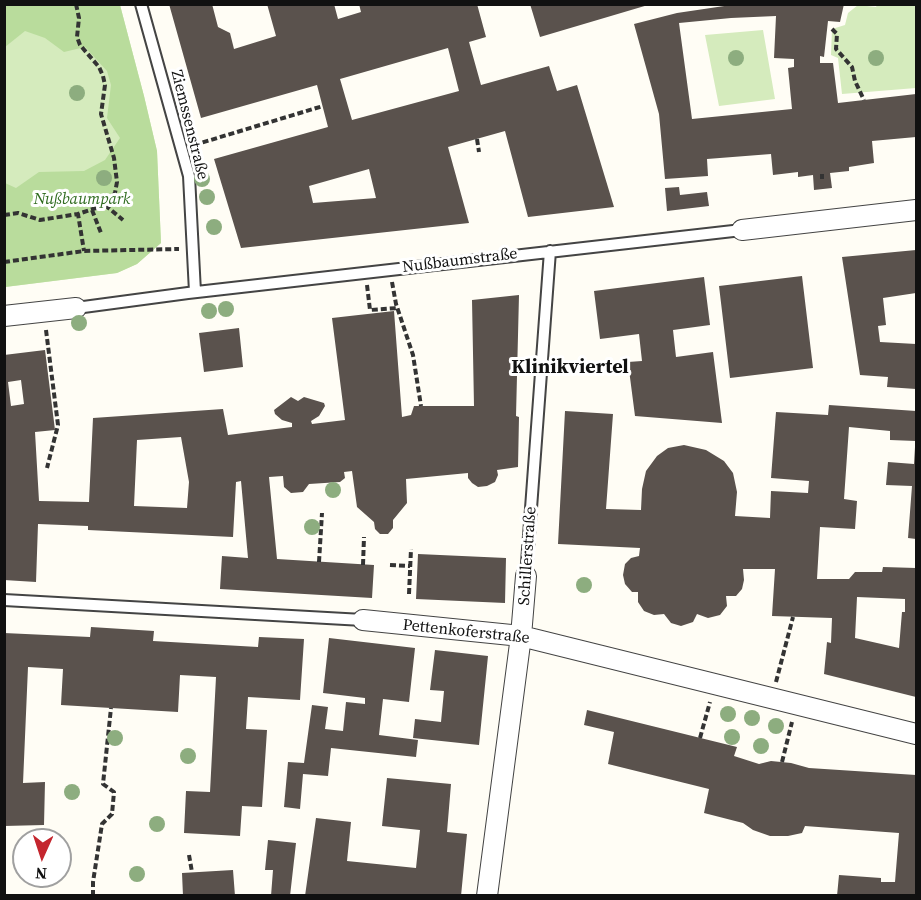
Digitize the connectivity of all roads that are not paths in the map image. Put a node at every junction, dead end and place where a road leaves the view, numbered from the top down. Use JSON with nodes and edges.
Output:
{"nodes":[{"id":1,"x":141,"y":4,"type":"edge"},
{"id":2,"x":916,"y":210,"type":"edge"},
{"id":3,"x":742,"y":230,"type":"joint"},
{"id":4,"x":550,"y":251,"type":"junction"},
{"id":5,"x":195,"y":292,"type":"junction"},
{"id":6,"x":76,"y":308,"type":"joint"},
{"id":7,"x":4,"y":316,"type":"edge"},
{"id":8,"x":526,"y":576,"type":"joint"},
{"id":9,"x":4,"y":600,"type":"edge"},
{"id":10,"x":363,"y":620,"type":"joint"},
{"id":11,"x":521,"y":636,"type":"junction"},
{"id":12,"x":916,"y":734,"type":"edge"},
{"id":13,"x":487,"y":896,"type":"edge"}],
"edges":[{"from":1,"to":5,"type":"lane","name":"Ziemssenstraße"},
{"from":2,"to":3,"type":"street","name":"Nußbaumstraße"},
{"from":3,"to":4,"type":"lane","name":"Nußbaumstraße"},
{"from":4,"to":5,"type":"lane","name":"Nußbaumstraße"},
{"from":4,"to":8,"type":"lane","name":"Schillerstraße"},
{"from":5,"to":6,"type":"lane","name":"Nußbaumstraße"},
{"from":6,"to":7,"type":"street","name":"Nußbaumstraße"},
{"from":8,"to":11,"type":"street","name":"Schillerstraße"},
{"from":9,"to":10,"type":"lane","name":"Pettenkoferstraße"},
{"from":10,"to":11,"type":"street","name":"Pettenkoferstraße"},
{"from":11,"to":12,"type":"street","name":"Pettenkoferstraße"},
{"from":11,"to":13,"type":"street","name":"Schillerstraße"}]}
